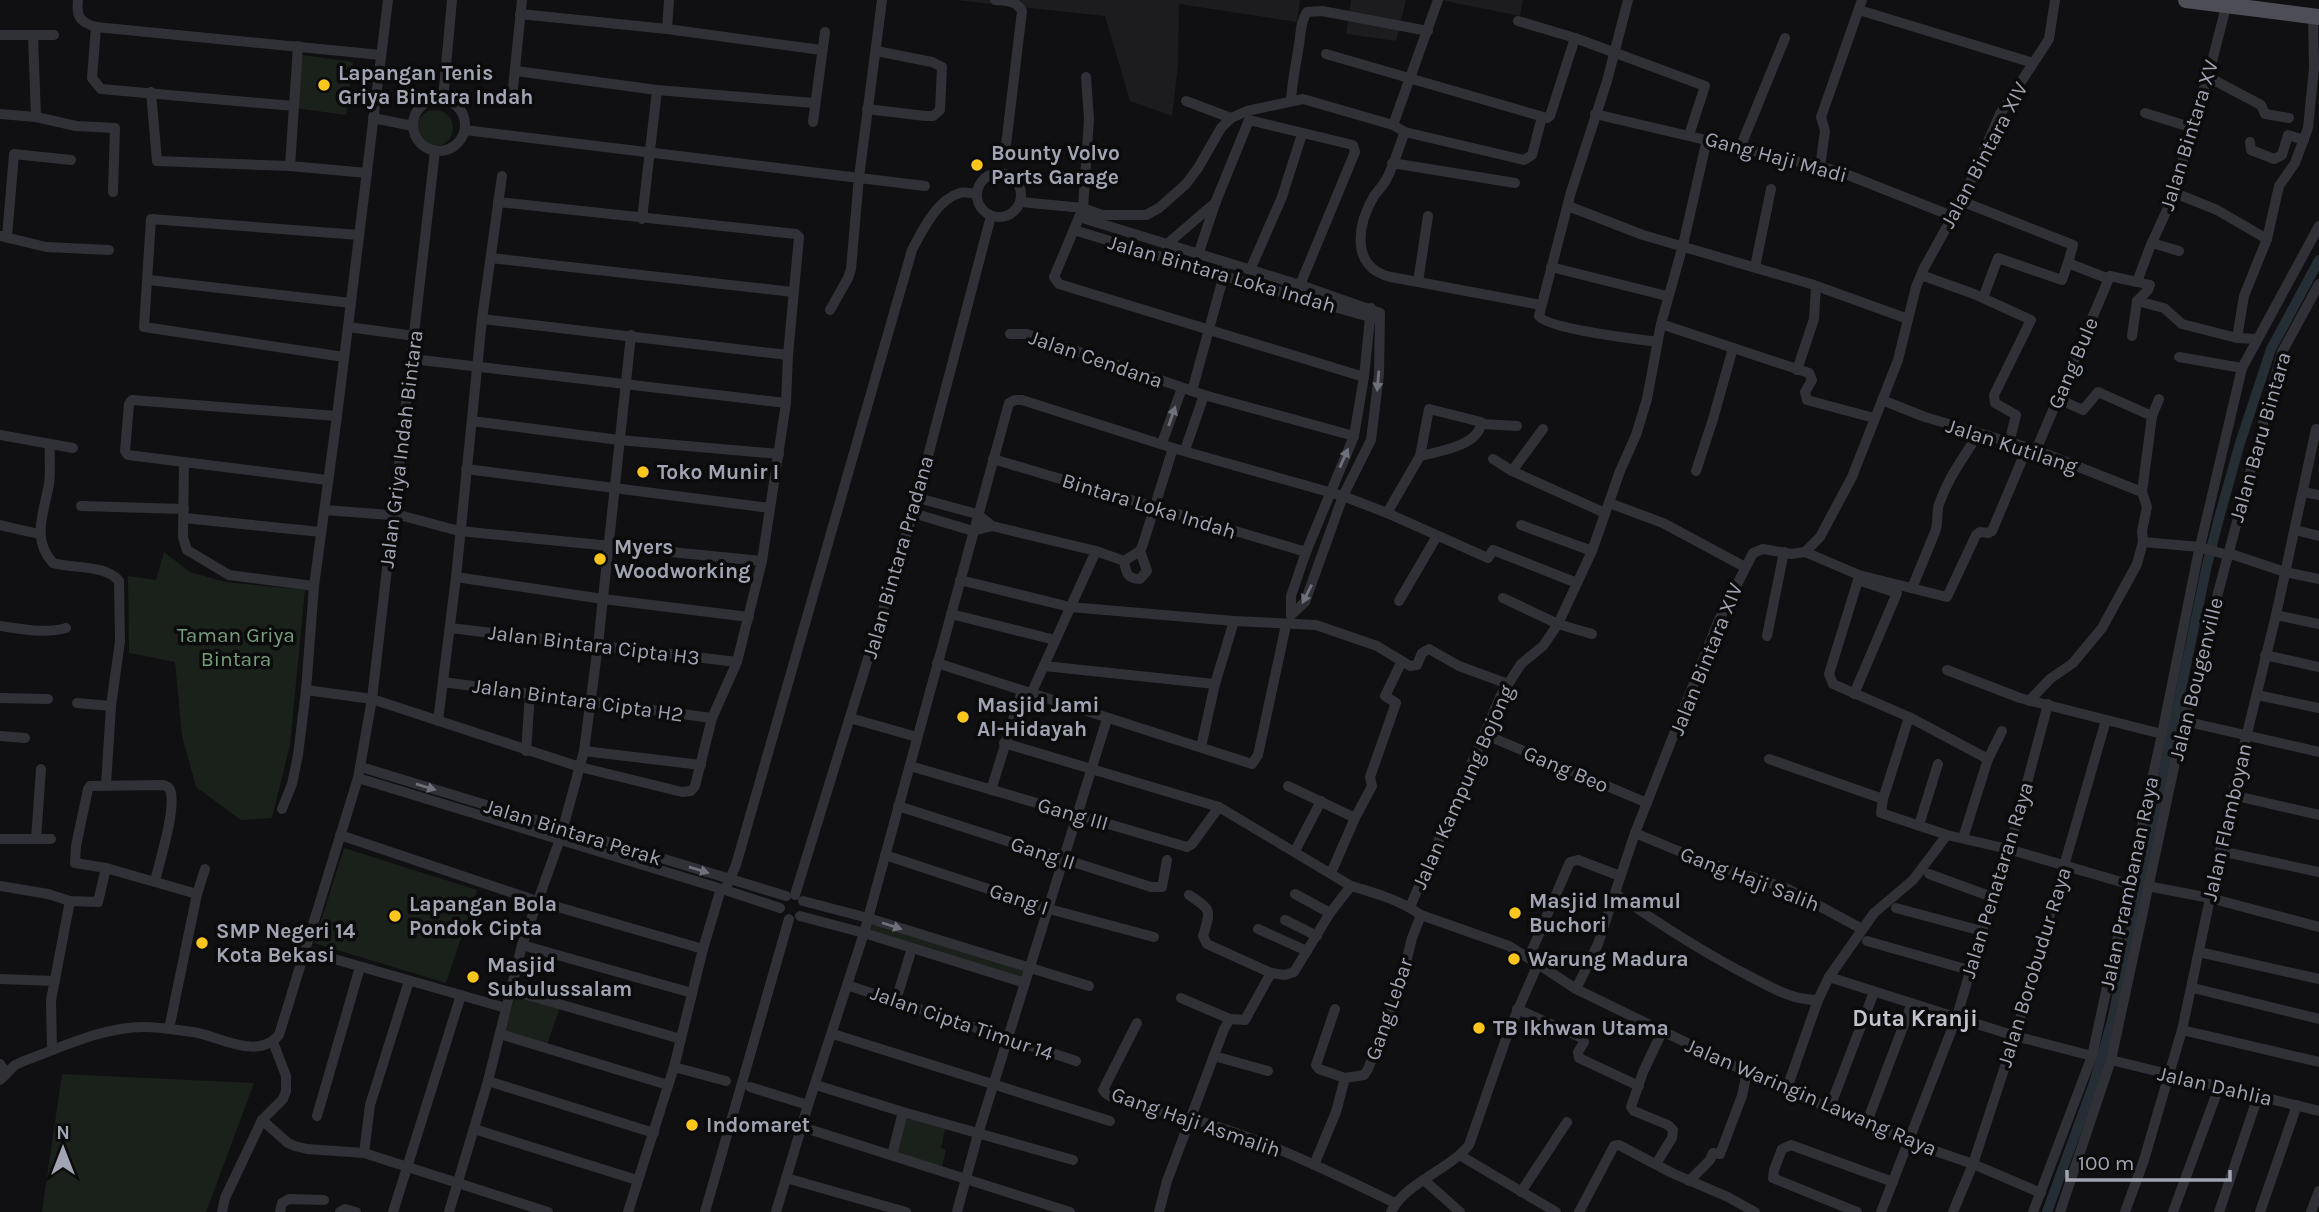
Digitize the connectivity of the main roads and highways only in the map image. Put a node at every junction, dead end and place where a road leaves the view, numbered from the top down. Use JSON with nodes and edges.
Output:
{"nodes":[{"id":1,"x":2186,"y":0,"type":"edge"},
{"id":2,"x":2227,"y":2,"type":"edge"},
{"id":3,"x":2316,"y":16,"type":"edge"}],
"edges":[{"from":1,"to":2,"type":"main road"},
{"from":2,"to":3,"type":"main road"}]}
